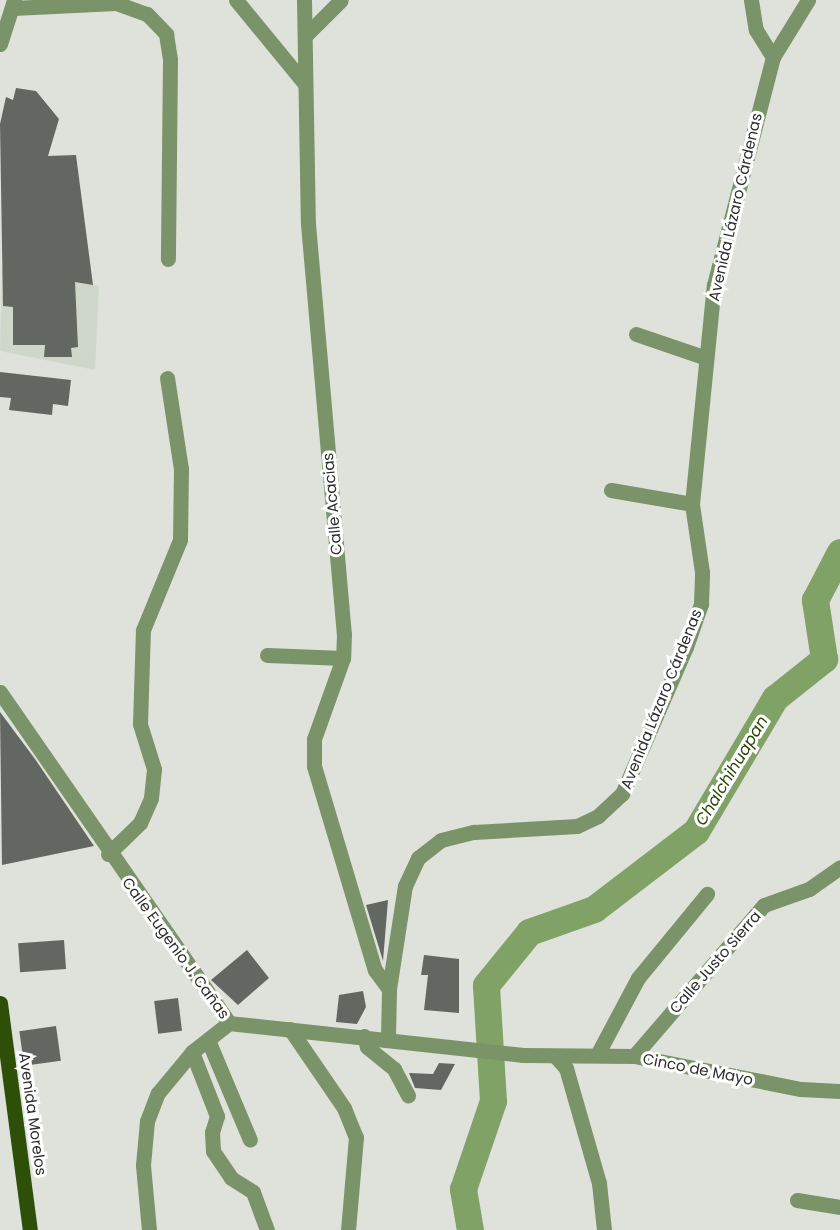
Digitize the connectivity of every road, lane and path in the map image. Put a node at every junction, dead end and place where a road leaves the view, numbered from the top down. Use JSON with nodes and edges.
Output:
{"nodes":[{"id":1,"x":236,"y":0,"type":"edge"},
{"id":2,"x":304,"y":0,"type":"edge"},
{"id":3,"x":341,"y":0,"type":"edge"},
{"id":4,"x":751,"y":0,"type":"edge"},
{"id":5,"x":807,"y":0,"type":"edge"},
{"id":6,"x":14,"y":4,"type":"edge"},
{"id":7,"x":306,"y":34,"type":"junction"},
{"id":8,"x":0,"y":44,"type":"edge"},
{"id":9,"x":773,"y":57,"type":"junction"},
{"id":10,"x":305,"y":84,"type":"junction"},
{"id":11,"x":168,"y":259,"type":"dead end"},
{"id":12,"x":636,"y":334,"type":"dead end"},
{"id":13,"x":706,"y":358,"type":"junction"},
{"id":14,"x":167,"y":378,"type":"dead end"},
{"id":15,"x":611,"y":490,"type":"dead end"},
{"id":16,"x":692,"y":504,"type":"junction"},
{"id":17,"x":267,"y":655,"type":"dead end"},
{"id":18,"x":344,"y":658,"type":"junction"},
{"id":19,"x":0,"y":692,"type":"edge"},
{"id":20,"x":108,"y":854,"type":"junction"},
{"id":21,"x":840,"y":867,"type":"edge"},
{"id":22,"x":707,"y":894,"type":"dead end"},
{"id":23,"x":389,"y":989,"type":"junction"},
{"id":24,"x":0,"y":1003,"type":"edge"},
{"id":25,"x":229,"y":1023,"type":"junction"},
{"id":26,"x":290,"y":1029,"type":"junction"},
{"id":27,"x":364,"y":1036,"type":"junction"},
{"id":28,"x":388,"y":1038,"type":"junction"},
{"id":29,"x":208,"y":1040,"type":"junction"},
{"id":30,"x":192,"y":1052,"type":"junction"},
{"id":31,"x":597,"y":1055,"type":"junction"},
{"id":32,"x":634,"y":1056,"type":"junction"},
{"id":33,"x":556,"y":1057,"type":"junction"},
{"id":34,"x":840,"y":1091,"type":"edge"},
{"id":35,"x":408,"y":1095,"type":"dead end"},
{"id":36,"x":250,"y":1140,"type":"dead end"},
{"id":37,"x":797,"y":1200,"type":"dead end"},
{"id":38,"x":840,"y":1207,"type":"edge"},
{"id":39,"x":30,"y":1230,"type":"edge"},
{"id":40,"x":149,"y":1230,"type":"edge"},
{"id":41,"x":267,"y":1230,"type":"edge"},
{"id":42,"x":348,"y":1230,"type":"edge"},
{"id":43,"x":604,"y":1230,"type":"edge"}],
"edges":[{"from":1,"to":10,"type":"street"},
{"from":2,"to":7,"type":"street","name":"Calle Acacias"},
{"from":3,"to":7,"type":"street"},
{"from":4,"to":9,"type":"street"},
{"from":5,"to":9,"type":"street","name":"Avenida Lázaro Cárdenas"},
{"from":6,"to":8,"type":"street"},
{"from":6,"to":11,"type":"street"},
{"from":7,"to":10,"type":"street","name":"Calle Acacias"},
{"from":9,"to":13,"type":"street","name":"Avenida Lázaro Cárdenas"},
{"from":10,"to":18,"type":"street","name":"Calle Acacias"},
{"from":12,"to":13,"type":"street"},
{"from":13,"to":16,"type":"street","name":"Avenida Lázaro Cárdenas"},
{"from":14,"to":20,"type":"street"},
{"from":15,"to":16,"type":"street"},
{"from":16,"to":23,"type":"street","name":"Avenida Lázaro Cárdenas"},
{"from":17,"to":18,"type":"street"},
{"from":18,"to":23,"type":"street","name":"Calle Acacias"},
{"from":19,"to":20,"type":"street","name":"Calle Eugenio J. Cañas"},
{"from":20,"to":25,"type":"street","name":"Calle Eugenio J. Cañas"},
{"from":21,"to":32,"type":"street","name":"Calle Justo Sierra"},
{"from":22,"to":31,"type":"street"},
{"from":23,"to":28,"type":"street","name":"Avenida Lázaro Cárdenas"},
{"from":24,"to":39,"type":"main road","name":"Avenida Morelos"},
{"from":25,"to":26,"type":"street","name":"Calle Eugenio J. Cañas"},
{"from":25,"to":29,"type":"street"},
{"from":26,"to":27,"type":"street","name":"Calle Eugenio J. Cañas"},
{"from":26,"to":42,"type":"street"},
{"from":27,"to":28,"type":"street","name":"Calle Eugenio J. Cañas"},
{"from":27,"to":35,"type":"street"},
{"from":28,"to":33,"type":"street","name":"Calle Eugenio J. Cañas"},
{"from":29,"to":30,"type":"street"},
{"from":29,"to":36,"type":"street"},
{"from":30,"to":40,"type":"street"},
{"from":30,"to":41,"type":"street"},
{"from":31,"to":32,"type":"street","name":"Cinco de Mayo"},
{"from":31,"to":33,"type":"street","name":"Cinco de Mayo"},
{"from":32,"to":34,"type":"street","name":"Cinco de Mayo"},
{"from":33,"to":43,"type":"street"},
{"from":37,"to":38,"type":"street"}]}
